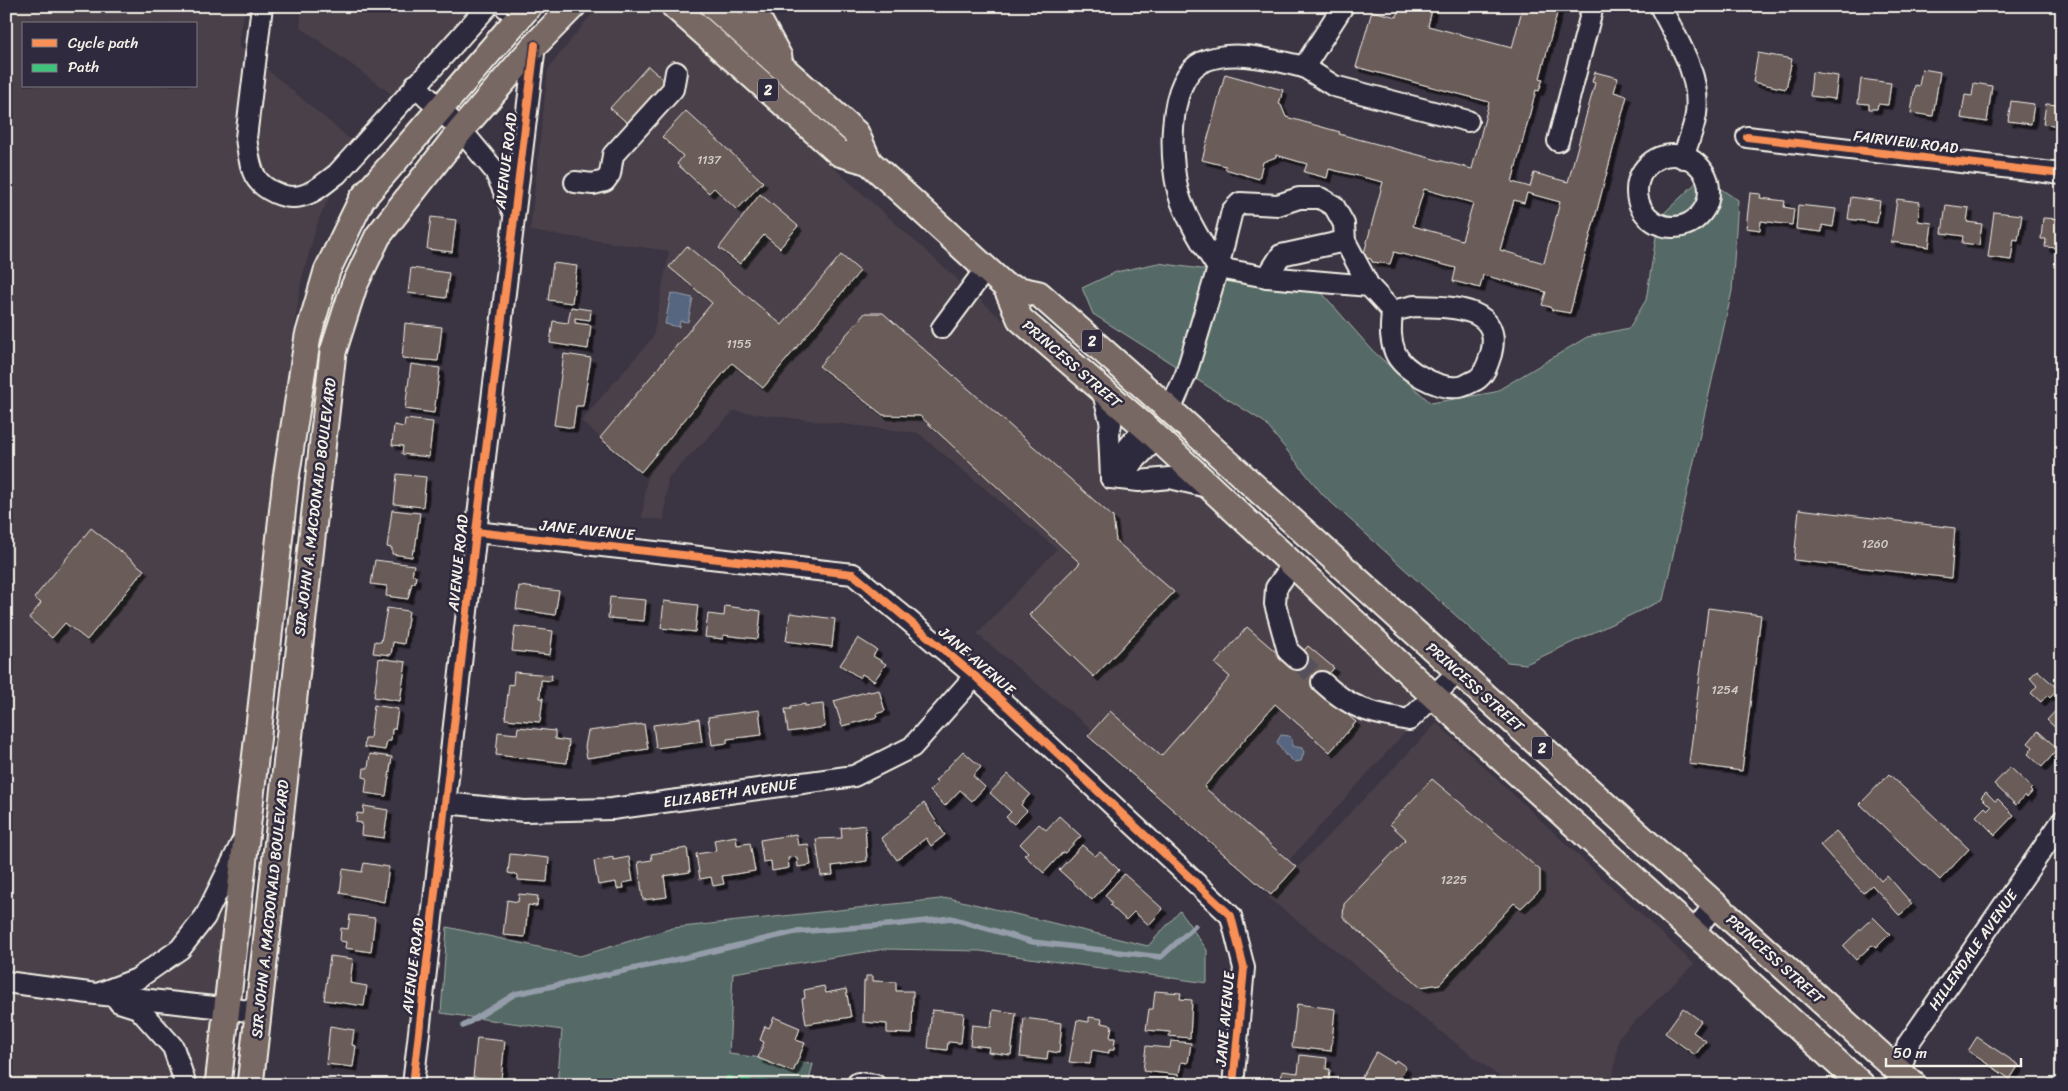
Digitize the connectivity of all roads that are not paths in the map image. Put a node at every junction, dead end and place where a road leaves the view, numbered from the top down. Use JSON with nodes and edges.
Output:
{"nodes":[{"id":1,"x":262,"y":6,"type":"edge"},
{"id":2,"x":488,"y":6,"type":"edge"},
{"id":3,"x":573,"y":6,"type":"edge"},
{"id":4,"x":674,"y":6,"type":"edge"},
{"id":5,"x":713,"y":6,"type":"edge"},
{"id":6,"x":751,"y":6,"type":"edge"},
{"id":7,"x":1343,"y":6,"type":"edge"},
{"id":8,"x":1594,"y":6,"type":"edge"},
{"id":9,"x":1660,"y":6,"type":"edge"},
{"id":10,"x":517,"y":10,"type":"edge"},
{"id":11,"x":535,"y":45,"type":"junction"},
{"id":12,"x":1304,"y":67,"type":"junction"},
{"id":13,"x":676,"y":72,"type":"dead end"},
{"id":14,"x":789,"y":74,"type":"junction"},
{"id":15,"x":415,"y":85,"type":"junction"},
{"id":16,"x":441,"y":109,"type":"junction"},
{"id":17,"x":1468,"y":121,"type":"dead end"},
{"id":18,"x":461,"y":130,"type":"junction"},
{"id":19,"x":1747,"y":136,"type":"dead end"},
{"id":20,"x":1558,"y":141,"type":"dead end"},
{"id":21,"x":1683,"y":158,"type":"dead end"},
{"id":22,"x":869,"y":162,"type":"junction"},
{"id":23,"x":2062,"y":174,"type":"edge"},
{"id":24,"x":575,"y":182,"type":"dead end"},
{"id":25,"x":513,"y":212,"type":"junction"},
{"id":26,"x":1345,"y":241,"type":"junction"},
{"id":27,"x":1218,"y":268,"type":"junction"},
{"id":28,"x":985,"y":270,"type":"junction"},
{"id":29,"x":1267,"y":277,"type":"junction"},
{"id":30,"x":1370,"y":286,"type":"junction"},
{"id":31,"x":1006,"y":288,"type":"junction"},
{"id":32,"x":1392,"y":311,"type":"junction"},
{"id":33,"x":942,"y":328,"type":"dead end"},
{"id":34,"x":1102,"y":389,"type":"junction"},
{"id":35,"x":1170,"y":410,"type":"junction"},
{"id":36,"x":1150,"y":431,"type":"junction"},
{"id":37,"x":1111,"y":478,"type":"junction"},
{"id":38,"x":1214,"y":489,"type":"junction"},
{"id":39,"x":476,"y":532,"type":"junction"},
{"id":40,"x":1293,"y":564,"type":"junction"},
{"id":41,"x":1296,"y":659,"type":"tunnel mouth"},
{"id":42,"x":1458,"y":672,"type":"junction"},
{"id":43,"x":975,"y":676,"type":"junction"},
{"id":44,"x":1322,"y":682,"type":"tunnel mouth"},
{"id":45,"x":1434,"y":696,"type":"junction"},
{"id":46,"x":446,"y":803,"type":"junction"},
{"id":47,"x":2062,"y":821,"type":"edge"},
{"id":48,"x":246,"y":836,"type":"junction"},
{"id":49,"x":1714,"y":904,"type":"junction"},
{"id":50,"x":1694,"y":932,"type":"junction"},
{"id":51,"x":6,"y":982,"type":"edge"},
{"id":52,"x":96,"y":994,"type":"junction"},
{"id":53,"x":226,"y":1009,"type":"junction"},
{"id":54,"x":259,"y":1012,"type":"junction"},
{"id":55,"x":1904,"y":1080,"type":"edge"},
{"id":56,"x":186,"y":1085,"type":"edge"},
{"id":57,"x":218,"y":1085,"type":"edge"},
{"id":58,"x":250,"y":1085,"type":"edge"},
{"id":59,"x":413,"y":1085,"type":"edge"},
{"id":60,"x":1233,"y":1085,"type":"edge"},
{"id":61,"x":1862,"y":1085,"type":"edge"}],
"edges":[{"from":1,"to":15,"type":"street"},
{"from":2,"to":15,"type":"street"},
{"from":3,"to":11,"type":"main road","name":"SIR JOHN A. MACDONALD BOULEVARD"},
{"from":4,"to":22,"type":"main road","name":"PRINCESS STREET","number":"2"},
{"from":5,"to":14,"type":"main road","name":"PRINCESS STREET","number":"2"},
{"from":6,"to":14,"type":"main road"},
{"from":7,"to":12,"type":"street"},
{"from":8,"to":20,"type":"street"},
{"from":9,"to":21,"type":"street"},
{"from":10,"to":16,"type":"main road","name":"SIR JOHN A. MACDONALD BOULEVARD"},
{"from":11,"to":18,"type":"main road","name":"SIR JOHN A. MACDONALD BOULEVARD"},
{"from":11,"to":25,"type":"street","name":"AVENUE ROAD"},
{"from":12,"to":17,"type":"street"},
{"from":12,"to":27,"type":"street"},
{"from":13,"to":24,"type":"street"},
{"from":14,"to":22,"type":"main road","name":"PRINCESS STREET","number":"2"},
{"from":15,"to":16,"type":"street","name":"AVENUE ROAD"},
{"from":16,"to":18,"type":"street","name":"AVENUE ROAD"},
{"from":16,"to":48,"type":"main road","name":"SIR JOHN A. MACDONALD BOULEVARD"},
{"from":18,"to":25,"type":"street","name":"AVENUE ROAD"},
{"from":18,"to":54,"type":"main road","name":"SIR JOHN A. MACDONALD BOULEVARD"},
{"from":19,"to":23,"type":"street","name":"FAIRVIEW ROAD"},
{"from":22,"to":28,"type":"main road","name":"PRINCESS STREET","number":"2"},
{"from":25,"to":39,"type":"street","name":"AVENUE ROAD"},
{"from":26,"to":27,"type":"street"},
{"from":26,"to":29,"type":"street"},
{"from":26,"to":30,"type":"street"},
{"from":27,"to":29,"type":"street"},
{"from":27,"to":35,"type":"street"},
{"from":28,"to":31,"type":"main road","name":"PRINCESS STREET","number":"2"},
{"from":28,"to":33,"type":"street"},
{"from":29,"to":30,"type":"street"},
{"from":30,"to":32,"type":"street"},
{"from":31,"to":34,"type":"main road","name":"PRINCESS STREET","number":"2"},
{"from":31,"to":35,"type":"main road","name":"PRINCESS STREET","number":"2"},
{"from":32,"to":32,"type":"street"},
{"from":34,"to":36,"type":"main road","name":"PRINCESS STREET","number":"2"},
{"from":34,"to":37,"type":"street"},
{"from":35,"to":36,"type":"main road"},
{"from":35,"to":42,"type":"main road","name":"PRINCESS STREET","number":"2"},
{"from":36,"to":37,"type":"street"},
{"from":36,"to":38,"type":"main road","name":"PRINCESS STREET","number":"2"},
{"from":37,"to":38,"type":"street"},
{"from":38,"to":40,"type":"main road","name":"PRINCESS STREET","number":"2"},
{"from":39,"to":43,"type":"street","name":"JANE AVENUE"},
{"from":39,"to":46,"type":"street","name":"AVENUE ROAD"},
{"from":40,"to":41,"type":"street"},
{"from":40,"to":45,"type":"main road","name":"PRINCESS STREET","number":"2"},
{"from":42,"to":45,"type":"street"},
{"from":42,"to":49,"type":"main road","name":"PRINCESS STREET","number":"2"},
{"from":43,"to":46,"type":"street","name":"ELIZABETH AVENUE"},
{"from":43,"to":60,"type":"street","name":"JANE AVENUE"},
{"from":44,"to":45,"type":"street"},
{"from":45,"to":50,"type":"main road","name":"PRINCESS STREET","number":"2"},
{"from":46,"to":59,"type":"street","name":"AVENUE ROAD"},
{"from":47,"to":55,"type":"street","name":"HILLENDALE AVENUE"},
{"from":48,"to":52,"type":"street"},
{"from":48,"to":53,"type":"main road","name":"SIR JOHN A. MACDONALD BOULEVARD"},
{"from":49,"to":50,"type":"street"},
{"from":49,"to":55,"type":"main road","name":"PRINCESS STREET","number":"2"},
{"from":50,"to":61,"type":"main road","name":"PRINCESS STREET","number":"2"},
{"from":51,"to":52,"type":"street"},
{"from":52,"to":53,"type":"street"},
{"from":52,"to":56,"type":"street"},
{"from":53,"to":54,"type":"street"},
{"from":53,"to":57,"type":"main road","name":"SIR JOHN A. MACDONALD BOULEVARD"},
{"from":54,"to":58,"type":"main road","name":"SIR JOHN A. MACDONALD BOULEVARD"}]}
